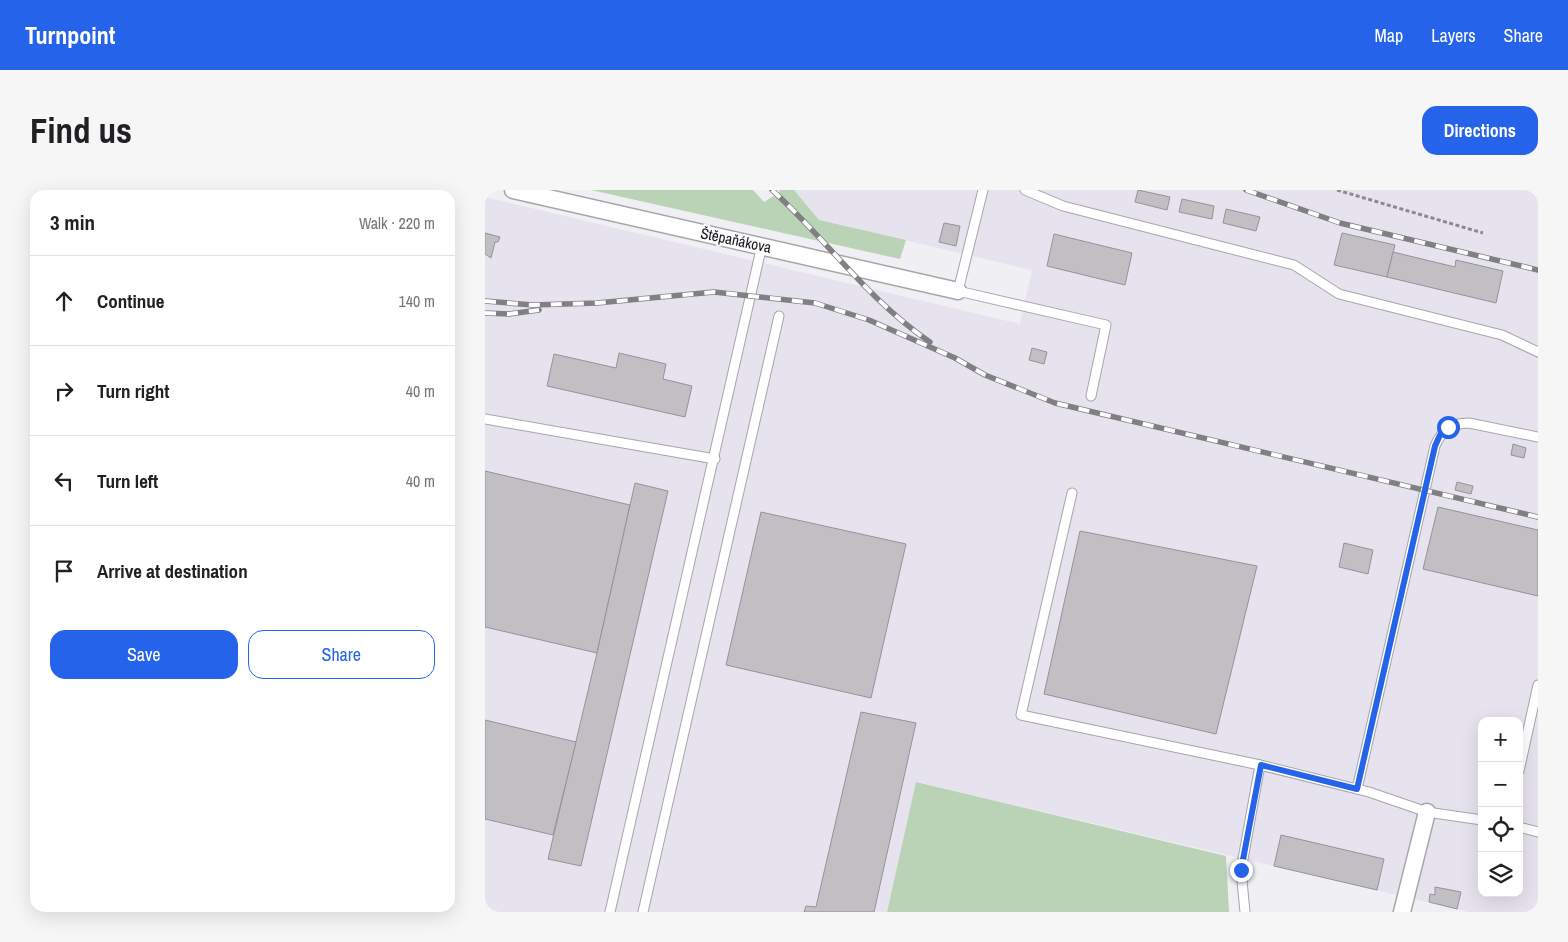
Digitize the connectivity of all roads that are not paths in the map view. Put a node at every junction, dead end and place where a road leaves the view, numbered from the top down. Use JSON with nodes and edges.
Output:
{"nodes":[{"id":1,"x":513,"y":190,"type":"edge"},
{"id":2,"x":983,"y":190,"type":"edge"},
{"id":3,"x":1025,"y":190,"type":"edge"},
{"id":4,"x":762,"y":245,"type":"junction"},
{"id":5,"x":958,"y":291,"type":"junction"},
{"id":6,"x":779,"y":316,"type":"dead end"},
{"id":7,"x":1538,"y":352,"type":"edge"},
{"id":8,"x":1091,"y":396,"type":"dead end"},
{"id":9,"x":485,"y":419,"type":"edge"},
{"id":10,"x":1538,"y":436,"type":"edge"},
{"id":11,"x":715,"y":459,"type":"junction"},
{"id":12,"x":1073,"y":493,"type":"dead end"},
{"id":13,"x":1538,"y":685,"type":"edge"},
{"id":14,"x":1521,"y":762,"type":"edge"},
{"id":15,"x":1261,"y":765,"type":"junction"},
{"id":16,"x":1357,"y":789,"type":"junction"},
{"id":17,"x":1427,"y":812,"type":"junction"},
{"id":18,"x":1478,"y":819,"type":"edge"},
{"id":19,"x":1523,"y":828,"type":"edge"},
{"id":20,"x":1538,"y":832,"type":"edge"},
{"id":21,"x":610,"y":912,"type":"edge"},
{"id":22,"x":643,"y":912,"type":"edge"},
{"id":23,"x":1245,"y":912,"type":"edge"},
{"id":24,"x":1402,"y":912,"type":"edge"}],
"edges":[{"from":1,"to":4,"type":"street","name":"Štěpaňákova"},
{"from":2,"to":5,"type":"lane"},
{"from":3,"to":7,"type":"lane"},
{"from":4,"to":5,"type":"street","name":"Štěpaňákova"},
{"from":4,"to":11,"type":"lane"},
{"from":5,"to":8,"type":"lane"},
{"from":6,"to":22,"type":"lane"},
{"from":9,"to":11,"type":"lane"},
{"from":10,"to":16,"type":"lane"},
{"from":11,"to":21,"type":"lane"},
{"from":12,"to":15,"type":"lane"},
{"from":13,"to":14,"type":"lane"},
{"from":15,"to":16,"type":"lane"},
{"from":15,"to":23,"type":"lane"},
{"from":16,"to":17,"type":"lane"},
{"from":17,"to":18,"type":"lane"},
{"from":17,"to":24,"type":"street"},
{"from":19,"to":20,"type":"lane"}]}
